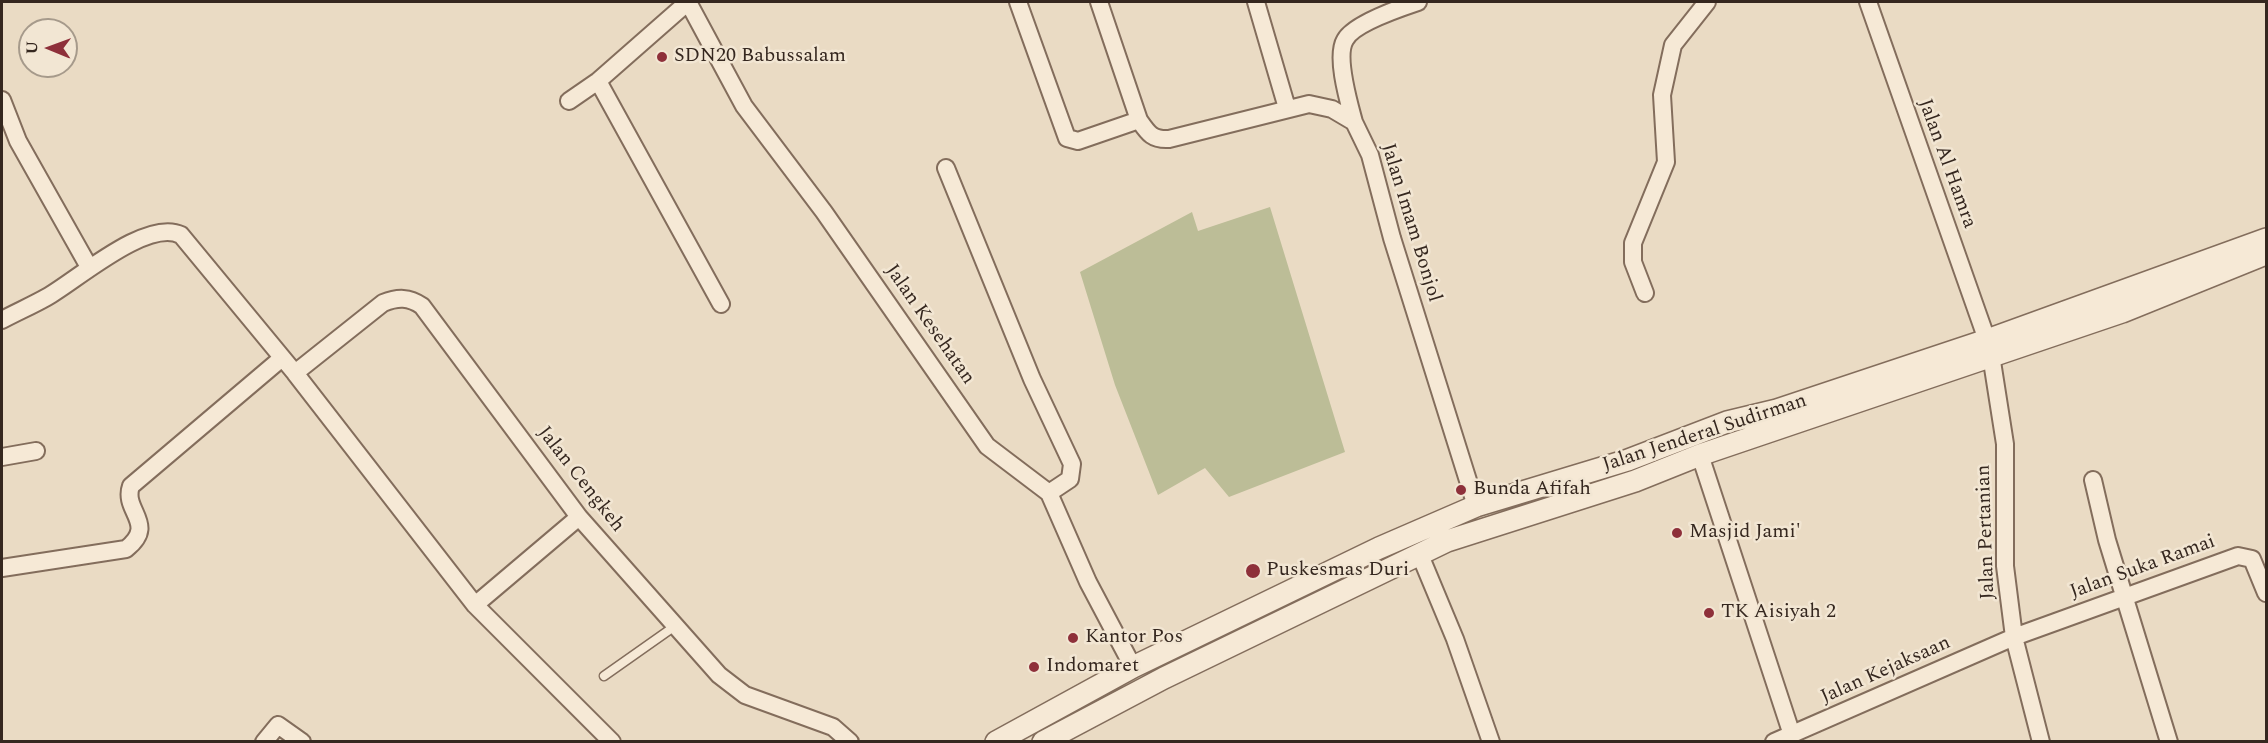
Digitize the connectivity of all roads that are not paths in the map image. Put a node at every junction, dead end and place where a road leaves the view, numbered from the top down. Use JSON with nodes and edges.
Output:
{"nodes":[{"id":1,"x":688,"y":2,"type":"edge"},
{"id":2,"x":1018,"y":2,"type":"edge"},
{"id":3,"x":1099,"y":2,"type":"edge"},
{"id":4,"x":1256,"y":2,"type":"edge"},
{"id":5,"x":1418,"y":2,"type":"edge"},
{"id":6,"x":1707,"y":2,"type":"edge"},
{"id":7,"x":1868,"y":2,"type":"edge"},
{"id":8,"x":1399,"y":5,"type":"edge"},
{"id":9,"x":598,"y":81,"type":"junction"},
{"id":10,"x":2,"y":100,"type":"edge"},
{"id":11,"x":569,"y":101,"type":"dead end"},
{"id":12,"x":1287,"y":108,"type":"junction"},
{"id":13,"x":1139,"y":120,"type":"junction"},
{"id":14,"x":1354,"y":122,"type":"junction"},
{"id":15,"x":946,"y":168,"type":"dead end"},
{"id":16,"x":2266,"y":239,"type":"edge"},
{"id":17,"x":2266,"y":254,"type":"edge"},
{"id":18,"x":89,"y":267,"type":"junction"},
{"id":19,"x":1645,"y":293,"type":"dead end"},
{"id":20,"x":721,"y":304,"type":"dead end"},
{"id":21,"x":2,"y":320,"type":"edge"},
{"id":22,"x":1989,"y":347,"type":"junction"},
{"id":23,"x":282,"y":358,"type":"junction"},
{"id":24,"x":295,"y":373,"type":"junction"},
{"id":25,"x":36,"y":451,"type":"dead end"},
{"id":26,"x":1700,"y":455,"type":"junction"},
{"id":27,"x":2,"y":457,"type":"edge"},
{"id":28,"x":1628,"y":460,"type":"junction"},
{"id":29,"x":2093,"y":480,"type":"dead end"},
{"id":30,"x":1635,"y":481,"type":"junction"},
{"id":31,"x":1049,"y":493,"type":"junction"},
{"id":32,"x":1476,"y":506,"type":"junction"},
{"id":33,"x":579,"y":517,"type":"junction"},
{"id":34,"x":1420,"y":555,"type":"junction"},
{"id":35,"x":2,"y":568,"type":"edge"},
{"id":36,"x":2266,"y":593,"type":"edge"},
{"id":37,"x":2126,"y":597,"type":"junction"},
{"id":38,"x":475,"y":605,"type":"junction"},
{"id":39,"x":675,"y":627,"type":"junction"},
{"id":40,"x":2014,"y":637,"type":"junction"},
{"id":41,"x":1133,"y":667,"type":"junction"},
{"id":42,"x":604,"y":676,"type":"dead end"},
{"id":43,"x":1048,"y":713,"type":"junction"},
{"id":44,"x":1050,"y":737,"type":"edge"},
{"id":45,"x":1783,"y":739,"type":"edge"},
{"id":46,"x":264,"y":741,"type":"edge"},
{"id":47,"x":303,"y":741,"type":"edge"},
{"id":48,"x":612,"y":741,"type":"edge"},
{"id":49,"x":850,"y":741,"type":"edge"},
{"id":50,"x":996,"y":741,"type":"edge"},
{"id":51,"x":1491,"y":741,"type":"edge"},
{"id":52,"x":2041,"y":741,"type":"edge"},
{"id":53,"x":2169,"y":741,"type":"edge"}],
"edges":[{"from":1,"to":9,"type":"street"},
{"from":1,"to":31,"type":"street","name":"Jalan Kesehatan"},
{"from":2,"to":13,"type":"street"},
{"from":3,"to":13,"type":"street"},
{"from":4,"to":12,"type":"street"},
{"from":5,"to":8,"type":"street","name":"Jalan Imam Bonjol"},
{"from":6,"to":19,"type":"street"},
{"from":7,"to":22,"type":"street","name":"Jalan Al Hamra"},
{"from":8,"to":14,"type":"street","name":"Jalan Imam Bonjol"},
{"from":9,"to":11,"type":"street"},
{"from":9,"to":20,"type":"street"},
{"from":10,"to":18,"type":"street"},
{"from":12,"to":13,"type":"street"},
{"from":12,"to":14,"type":"street"},
{"from":14,"to":32,"type":"street","name":"Jalan Imam Bonjol"},
{"from":15,"to":31,"type":"street"},
{"from":16,"to":22,"type":"street","name":"Jalan Jenderal Sudirman"},
{"from":17,"to":22,"type":"street","name":"Jalan Jenderal Sudirman"},
{"from":18,"to":21,"type":"street"},
{"from":18,"to":23,"type":"street"},
{"from":22,"to":26,"type":"street","name":"Jalan Jenderal Sudirman"},
{"from":22,"to":28,"type":"street","name":"Jalan Jenderal Sudirman"},
{"from":22,"to":40,"type":"street","name":"Jalan Pertanian"},
{"from":23,"to":24,"type":"street"},
{"from":23,"to":35,"type":"street"},
{"from":24,"to":33,"type":"street","name":"Jalan Cengkeh"},
{"from":24,"to":38,"type":"street"},
{"from":25,"to":27,"type":"street"},
{"from":26,"to":30,"type":"street","name":"Jalan Jenderal Sudirman"},
{"from":26,"to":45,"type":"street"},
{"from":28,"to":30,"type":"street"},
{"from":28,"to":32,"type":"street","name":"Jalan Jenderal Sudirman"},
{"from":29,"to":37,"type":"street"},
{"from":30,"to":34,"type":"street","name":"Jalan Jenderal Sudirman"},
{"from":31,"to":41,"type":"street","name":"Jalan Kesehatan"},
{"from":32,"to":41,"type":"street","name":"Jalan Jenderal Sudirman"},
{"from":33,"to":38,"type":"street"},
{"from":33,"to":39,"type":"street","name":"Jalan Cengkeh"},
{"from":34,"to":44,"type":"street","name":"Jalan Jenderal Sudirman"},
{"from":34,"to":51,"type":"street"},
{"from":36,"to":37,"type":"street","name":"Jalan Suka Ramai"},
{"from":37,"to":40,"type":"street","name":"Jalan Suka Ramai"},
{"from":37,"to":53,"type":"street"},
{"from":38,"to":48,"type":"street"},
{"from":39,"to":42,"type":"lane"},
{"from":39,"to":49,"type":"street","name":"Jalan Cengkeh"},
{"from":40,"to":45,"type":"street","name":"Jalan Kejaksaan"},
{"from":40,"to":52,"type":"street","name":"Jalan Pertanian"},
{"from":41,"to":43,"type":"street","name":"Jalan Jenderal Sudirman"},
{"from":43,"to":44,"type":"street"},
{"from":43,"to":50,"type":"street","name":"Jalan Jenderal Sudirman"},
{"from":46,"to":47,"type":"street"}]}
